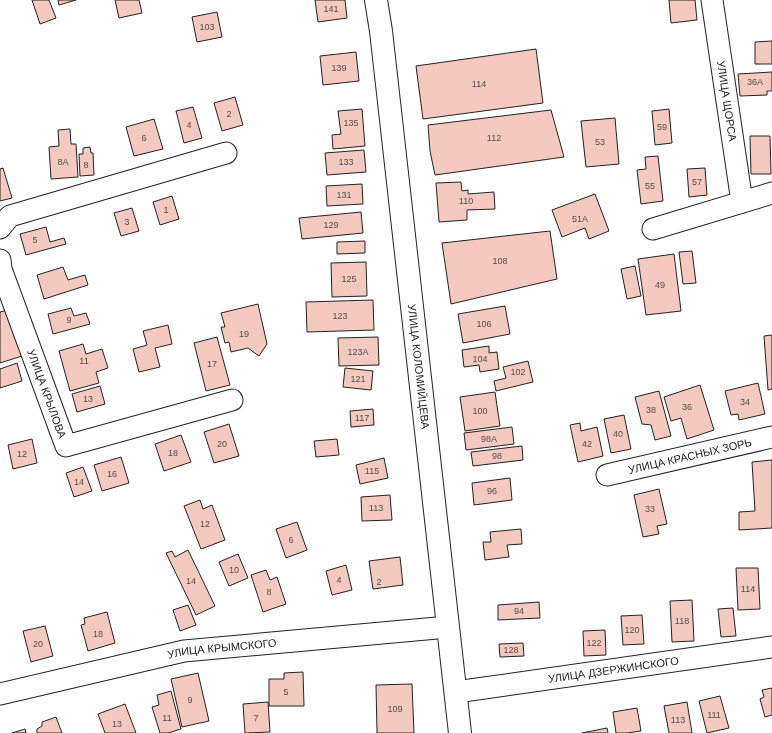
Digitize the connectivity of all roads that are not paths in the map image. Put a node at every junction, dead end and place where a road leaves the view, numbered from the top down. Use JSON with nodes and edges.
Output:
{"nodes":[{"id":1,"x":376,"y":0,"type":"edge"},
{"id":2,"x":712,"y":0,"type":"edge"},
{"id":3,"x":226,"y":153,"type":"dead end"},
{"id":4,"x":772,"y":193,"type":"edge"},
{"id":5,"x":742,"y":202,"type":"junction"},
{"id":6,"x":0,"y":228,"type":"edge"},
{"id":7,"x":653,"y":229,"type":"dead end"},
{"id":8,"x":0,"y":266,"type":"edge"},
{"id":9,"x":232,"y":400,"type":"dead end"},
{"id":10,"x":772,"y":437,"type":"edge"},
{"id":11,"x":607,"y":475,"type":"dead end"},
{"id":12,"x":448,"y":627,"type":"junction"},
{"id":13,"x":772,"y":647,"type":"edge"},
{"id":14,"x":456,"y":692,"type":"junction"},
{"id":15,"x":0,"y":694,"type":"edge"},
{"id":16,"x":460,"y":733,"type":"edge"}],
"edges":[{"from":1,"to":12,"type":"main road","name":"УЛИЦА КОЛОМИЙЦЕВА"},
{"from":2,"to":5,"type":"street","name":"УЛИЦА ЩОРСА"},
{"from":3,"to":6,"type":"street"},
{"from":4,"to":5,"type":"street"},
{"from":5,"to":7,"type":"street"},
{"from":8,"to":9,"type":"street","name":"УЛИЦА КРЫЛОВА"},
{"from":10,"to":11,"type":"street","name":"УЛИЦА КРАСНЫХ ЗОРЬ"},
{"from":12,"to":14,"type":"main road","name":"УЛИЦА КОЛОМИЙЦЕВА"},
{"from":12,"to":15,"type":"street","name":"УЛИЦА КРЫМСКОГО"},
{"from":13,"to":14,"type":"street","name":"УЛИЦА ДЗЕРЖИНСКОГО"},
{"from":14,"to":16,"type":"main road","name":"УЛИЦА КОЛОМИЙЦЕВА"}]}
